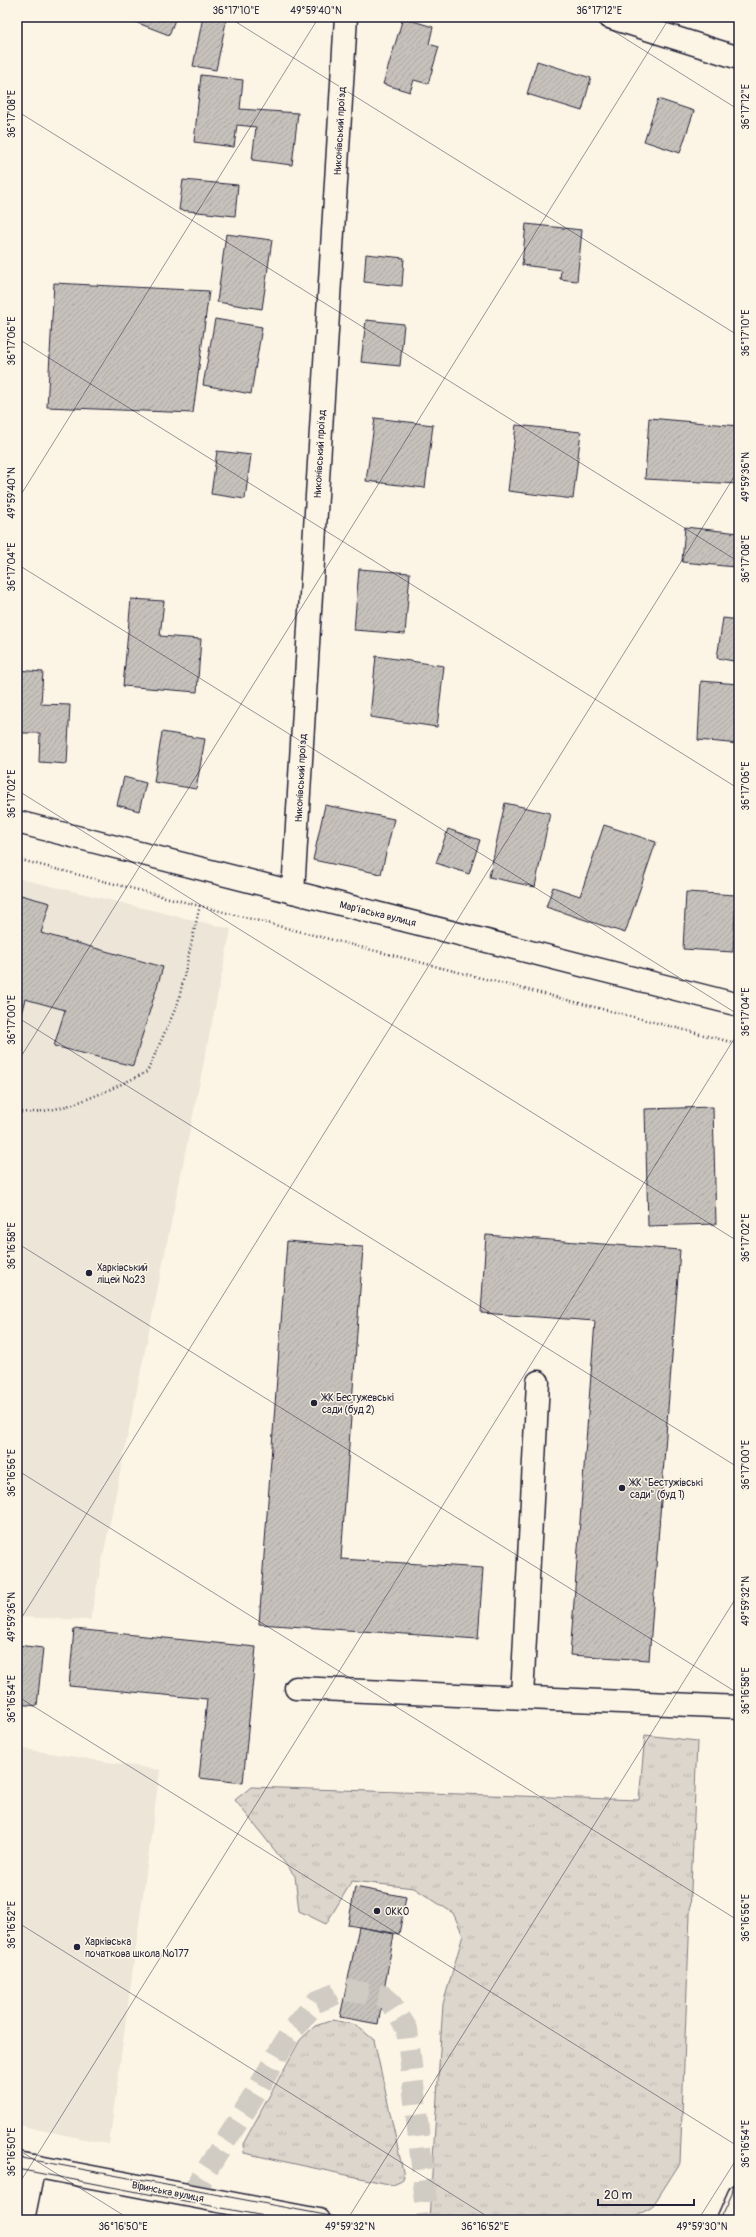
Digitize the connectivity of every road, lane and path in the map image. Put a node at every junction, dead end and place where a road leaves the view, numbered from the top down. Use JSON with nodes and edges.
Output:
{"nodes":[{"id":1,"x":346,"y":17,"type":"edge"},
{"id":2,"x":610,"y":17,"type":"edge"},
{"id":3,"x":739,"y":58,"type":"edge"},
{"id":4,"x":17,"y":822,"type":"edge"},
{"id":5,"x":17,"y":859,"type":"edge"},
{"id":6,"x":293,"y":892,"type":"junction"},
{"id":7,"x":200,"y":906,"type":"junction"},
{"id":8,"x":739,"y":1005,"type":"edge"},
{"id":9,"x":739,"y":1044,"type":"edge"},
{"id":10,"x":17,"y":1112,"type":"edge"},
{"id":11,"x":538,"y":1382,"type":"dead end"},
{"id":12,"x":296,"y":1688,"type":"dead end"},
{"id":13,"x":522,"y":1697,"type":"junction"},
{"id":14,"x":739,"y":1707,"type":"edge"},
{"id":15,"x":25,"y":2165,"type":"edge"},
{"id":16,"x":739,"y":2195,"type":"edge"},
{"id":17,"x":23,"y":2220,"type":"edge"},
{"id":18,"x":320,"y":2220,"type":"edge"},
{"id":19,"x":728,"y":2220,"type":"edge"}],
"edges":[{"from":1,"to":6,"type":"street","name":"Никонівський проїзд"},
{"from":2,"to":3,"type":"street"},
{"from":4,"to":6,"type":"street","name":"Мар'ївська вулиця"},
{"from":5,"to":7,"type":"path"},
{"from":6,"to":8,"type":"street","name":"Мар'ївська вулиця"},
{"from":7,"to":9,"type":"path"},
{"from":7,"to":10,"type":"path"},
{"from":11,"to":13,"type":"street"},
{"from":12,"to":13,"type":"street"},
{"from":13,"to":14,"type":"street"},
{"from":15,"to":17,"type":"street"},
{"from":15,"to":18,"type":"street","name":"Віринська вулиця"},
{"from":16,"to":19,"type":"street"}]}
